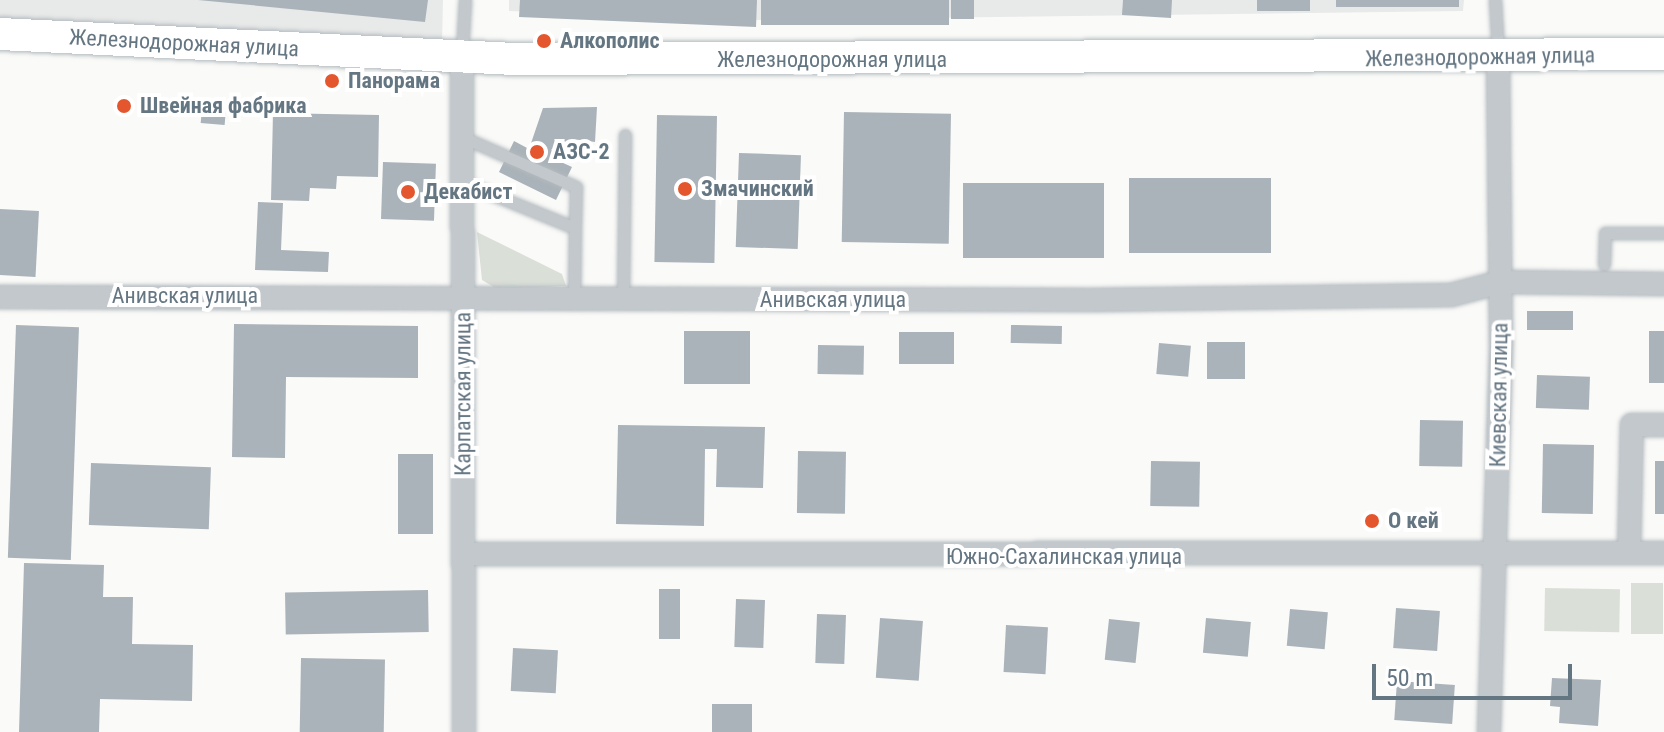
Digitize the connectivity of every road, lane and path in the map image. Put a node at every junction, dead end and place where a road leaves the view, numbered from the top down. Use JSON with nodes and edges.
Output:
{"nodes":[{"id":1,"x":465,"y":0,"type":"edge"},
{"id":2,"x":1495,"y":0,"type":"edge"},
{"id":3,"x":0,"y":34,"type":"edge"},
{"id":4,"x":1664,"y":54,"type":"edge"},
{"id":5,"x":462,"y":56,"type":"junction"},
{"id":6,"x":1498,"y":57,"type":"junction"},
{"id":7,"x":625,"y":135,"type":"dead end"},
{"id":8,"x":460,"y":136,"type":"junction"},
{"id":9,"x":460,"y":181,"type":"junction"},
{"id":10,"x":575,"y":228,"type":"junction"},
{"id":11,"x":1664,"y":233,"type":"edge"},
{"id":12,"x":1604,"y":264,"type":"dead end"},
{"id":13,"x":1501,"y":282,"type":"junction"},
{"id":14,"x":1664,"y":284,"type":"edge"},
{"id":15,"x":462,"y":295,"type":"junction"},
{"id":16,"x":0,"y":297,"type":"edge"},
{"id":17,"x":574,"y":299,"type":"junction"},
{"id":18,"x":623,"y":299,"type":"junction"},
{"id":19,"x":1664,"y":425,"type":"edge"},
{"id":20,"x":1629,"y":553,"type":"junction"},
{"id":21,"x":1664,"y":553,"type":"edge"},
{"id":22,"x":464,"y":554,"type":"junction"},
{"id":23,"x":1496,"y":555,"type":"junction"},
{"id":24,"x":464,"y":732,"type":"edge"},
{"id":25,"x":1489,"y":732,"type":"edge"}],
"edges":[{"from":1,"to":5,"type":"lane"},
{"from":2,"to":6,"type":"lane"},
{"from":3,"to":5,"type":"main road","name":"Железнодорожная улица"},
{"from":4,"to":6,"type":"main road","name":"Железнодорожная улица"},
{"from":5,"to":6,"type":"main road","name":"Железнодорожная улица"},
{"from":5,"to":8,"type":"street","name":"Карпатская улица"},
{"from":6,"to":13,"type":"street","name":"Киевская улица"},
{"from":7,"to":18,"type":"lane"},
{"from":8,"to":9,"type":"street","name":"Карпатская улица"},
{"from":8,"to":10,"type":"lane"},
{"from":9,"to":10,"type":"lane"},
{"from":9,"to":15,"type":"street","name":"Карпатская улица"},
{"from":10,"to":17,"type":"lane"},
{"from":11,"to":12,"type":"lane"},
{"from":13,"to":14,"type":"street","name":"Анивская улица"},
{"from":13,"to":18,"type":"street","name":"Анивская улица"},
{"from":13,"to":23,"type":"street","name":"Киевская улица"},
{"from":15,"to":16,"type":"street","name":"Анивская улица"},
{"from":15,"to":17,"type":"street","name":"Анивская улица"},
{"from":15,"to":22,"type":"street","name":"Карпатская улица"},
{"from":17,"to":18,"type":"street","name":"Анивская улица"},
{"from":19,"to":20,"type":"street"},
{"from":20,"to":21,"type":"street","name":"Южно-Сахалинская улица"},
{"from":20,"to":23,"type":"street","name":"Южно-Сахалинская улица"},
{"from":22,"to":23,"type":"street","name":"Южно-Сахалинская улица"},
{"from":22,"to":24,"type":"street","name":"Карпатская улица"},
{"from":23,"to":25,"type":"street","name":"Киевская улица"}]}
